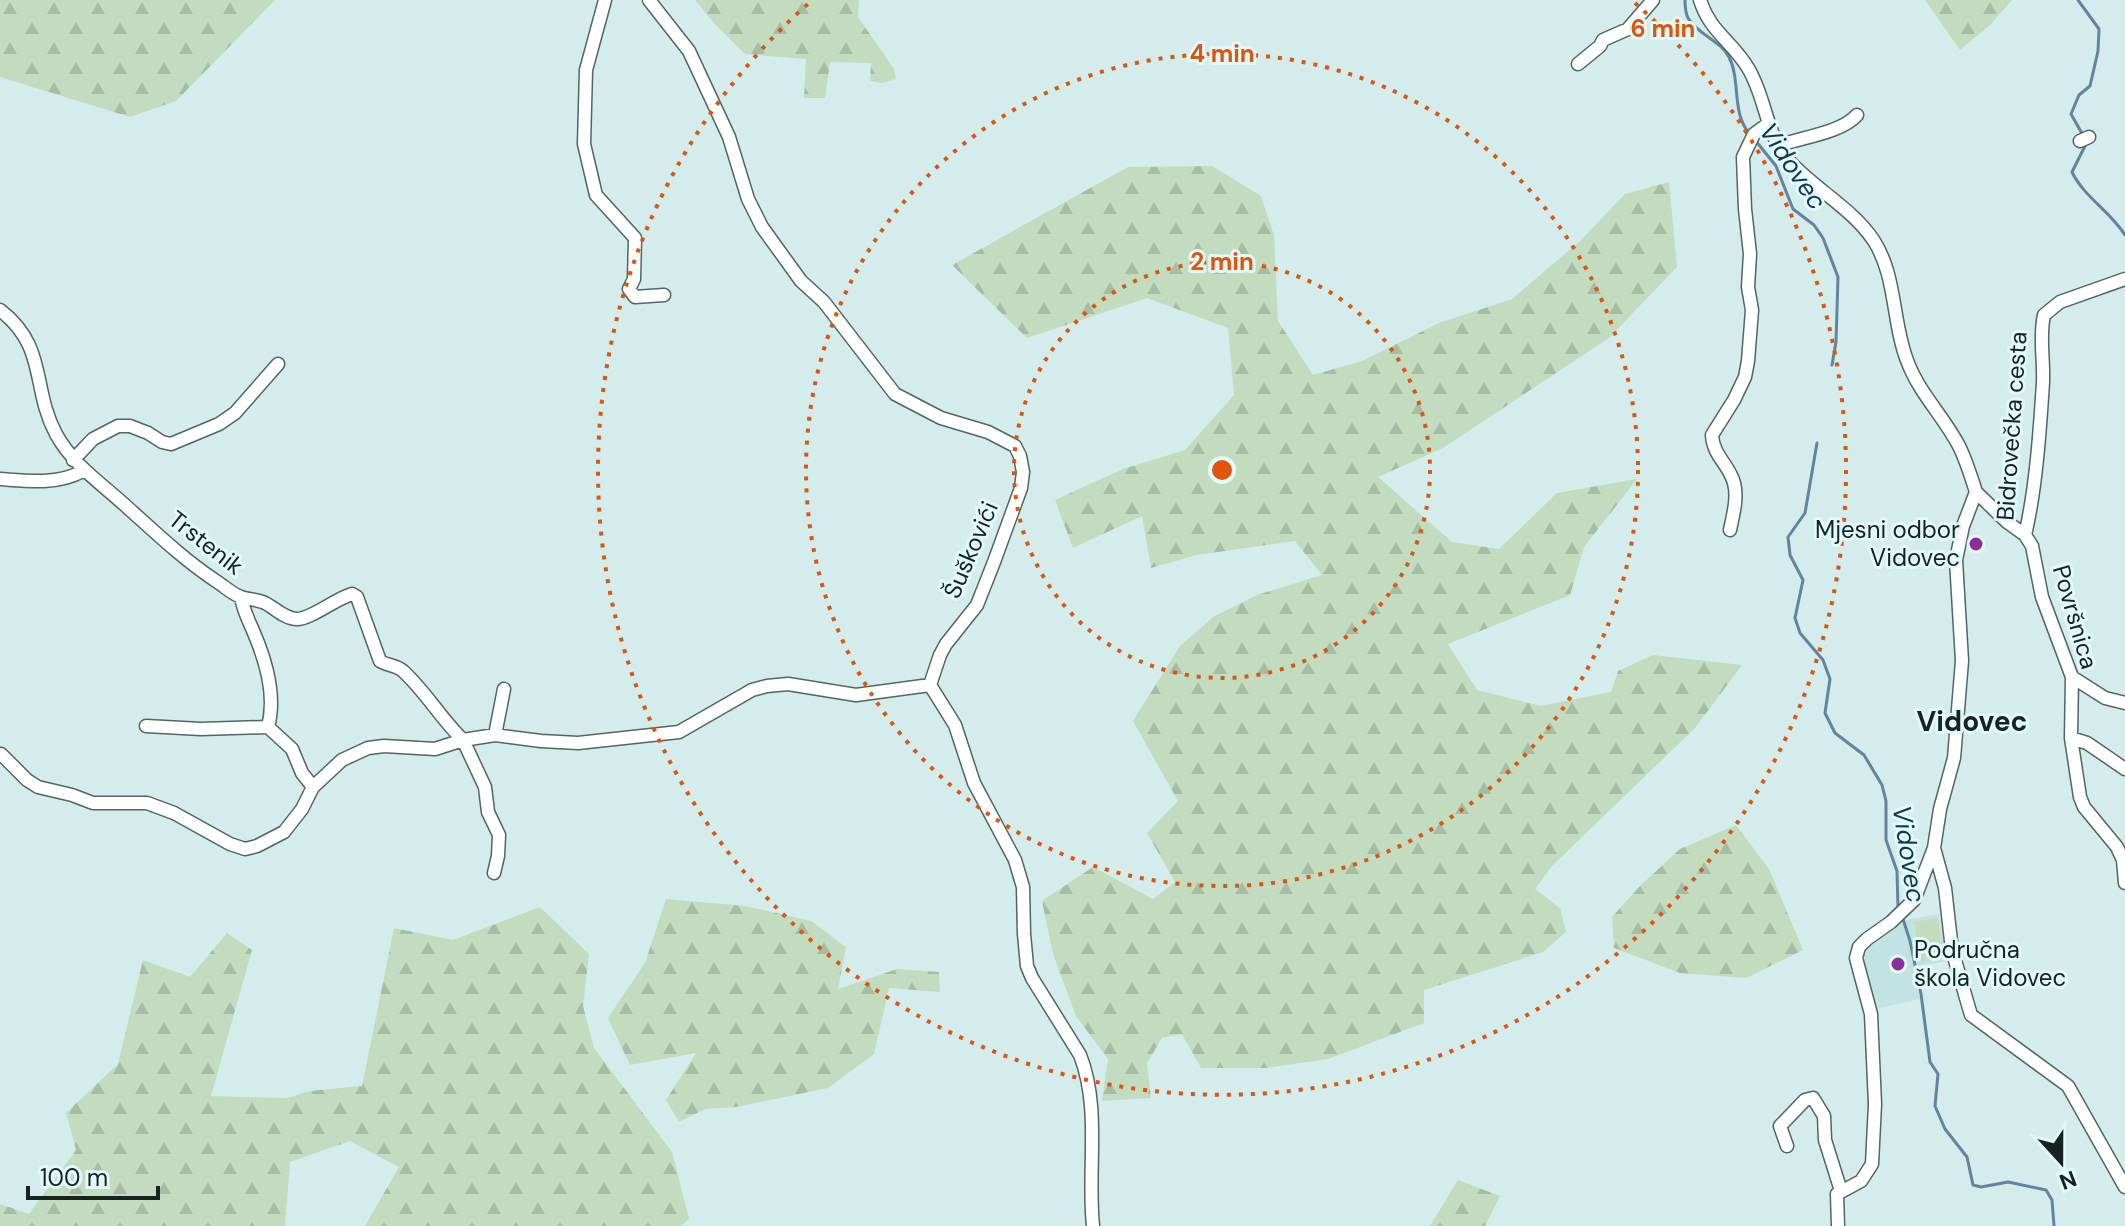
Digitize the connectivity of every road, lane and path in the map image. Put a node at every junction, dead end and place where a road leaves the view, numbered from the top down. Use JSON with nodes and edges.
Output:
{"nodes":[{"id":1,"x":605,"y":0,"type":"edge"},
{"id":2,"x":649,"y":0,"type":"edge"},
{"id":3,"x":1653,"y":0,"type":"edge"},
{"id":4,"x":1700,"y":0,"type":"edge"},
{"id":5,"x":1578,"y":64,"type":"dead end"},
{"id":6,"x":1857,"y":115,"type":"dead end"},
{"id":7,"x":1769,"y":123,"type":"junction"},
{"id":8,"x":1778,"y":146,"type":"junction"},
{"id":9,"x":2125,"y":279,"type":"edge"},
{"id":10,"x":664,"y":295,"type":"dead end"},
{"id":11,"x":0,"y":310,"type":"edge"},
{"id":12,"x":278,"y":364,"type":"dead end"},
{"id":13,"x":73,"y":460,"type":"junction"},
{"id":14,"x":83,"y":471,"type":"junction"},
{"id":15,"x":0,"y":479,"type":"edge"},
{"id":16,"x":1976,"y":492,"type":"junction"},
{"id":17,"x":1730,"y":530,"type":"dead end"},
{"id":18,"x":2025,"y":535,"type":"junction"},
{"id":19,"x":241,"y":597,"type":"junction"},
{"id":20,"x":2072,"y":677,"type":"junction"},
{"id":21,"x":930,"y":685,"type":"junction"},
{"id":22,"x":504,"y":689,"type":"dead end"},
{"id":23,"x":2125,"y":703,"type":"edge"},
{"id":24,"x":146,"y":726,"type":"dead end"},
{"id":25,"x":268,"y":727,"type":"junction"},
{"id":26,"x":495,"y":735,"type":"junction"},
{"id":27,"x":2071,"y":738,"type":"junction"},
{"id":28,"x":463,"y":740,"type":"junction"},
{"id":29,"x":1,"y":754,"type":"edge"},
{"id":30,"x":2125,"y":769,"type":"edge"},
{"id":31,"x":313,"y":787,"type":"junction"},
{"id":32,"x":1934,"y":848,"type":"junction"},
{"id":33,"x":2124,"y":861,"type":"edge"},
{"id":34,"x":494,"y":873,"type":"dead end"},
{"id":35,"x":2125,"y":883,"type":"edge"},
{"id":36,"x":1787,"y":1146,"type":"dead end"},
{"id":37,"x":2125,"y":1187,"type":"edge"},
{"id":38,"x":1841,"y":1191,"type":"junction"},
{"id":39,"x":1093,"y":1226,"type":"edge"},
{"id":40,"x":1838,"y":1226,"type":"edge"}],
"edges":[{"from":1,"to":10,"type":"street"},
{"from":2,"to":21,"type":"street","name":"Šuškovići"},
{"from":3,"to":5,"type":"street"},
{"from":4,"to":7,"type":"street"},
{"from":6,"to":8,"type":"street"},
{"from":7,"to":8,"type":"street"},
{"from":7,"to":17,"type":"street"},
{"from":8,"to":16,"type":"street"},
{"from":9,"to":18,"type":"street","name":"Bidrovečka cesta"},
{"from":11,"to":13,"type":"street","name":"Trstenik"},
{"from":12,"to":13,"type":"street"},
{"from":13,"to":14,"type":"street","name":"Trstenik"},
{"from":14,"to":15,"type":"street"},
{"from":14,"to":19,"type":"street","name":"Trstenik"},
{"from":16,"to":18,"type":"street"},
{"from":16,"to":32,"type":"street"},
{"from":18,"to":20,"type":"street","name":"Površnica"},
{"from":19,"to":25,"type":"street"},
{"from":19,"to":28,"type":"street","name":"Trstenik"},
{"from":20,"to":23,"type":"street"},
{"from":20,"to":27,"type":"street","name":"Površnica"},
{"from":21,"to":26,"type":"street"},
{"from":21,"to":39,"type":"street"},
{"from":22,"to":26,"type":"street"},
{"from":24,"to":25,"type":"street"},
{"from":25,"to":31,"type":"street"},
{"from":26,"to":28,"type":"street"},
{"from":27,"to":30,"type":"street"},
{"from":27,"to":33,"type":"street","name":"Površnica"},
{"from":28,"to":31,"type":"street"},
{"from":28,"to":34,"type":"street","name":"Trstenik"},
{"from":29,"to":31,"type":"street"},
{"from":32,"to":37,"type":"street"},
{"from":32,"to":38,"type":"street"},
{"from":33,"to":35,"type":"street"},
{"from":36,"to":38,"type":"street"},
{"from":38,"to":40,"type":"street"}]}
